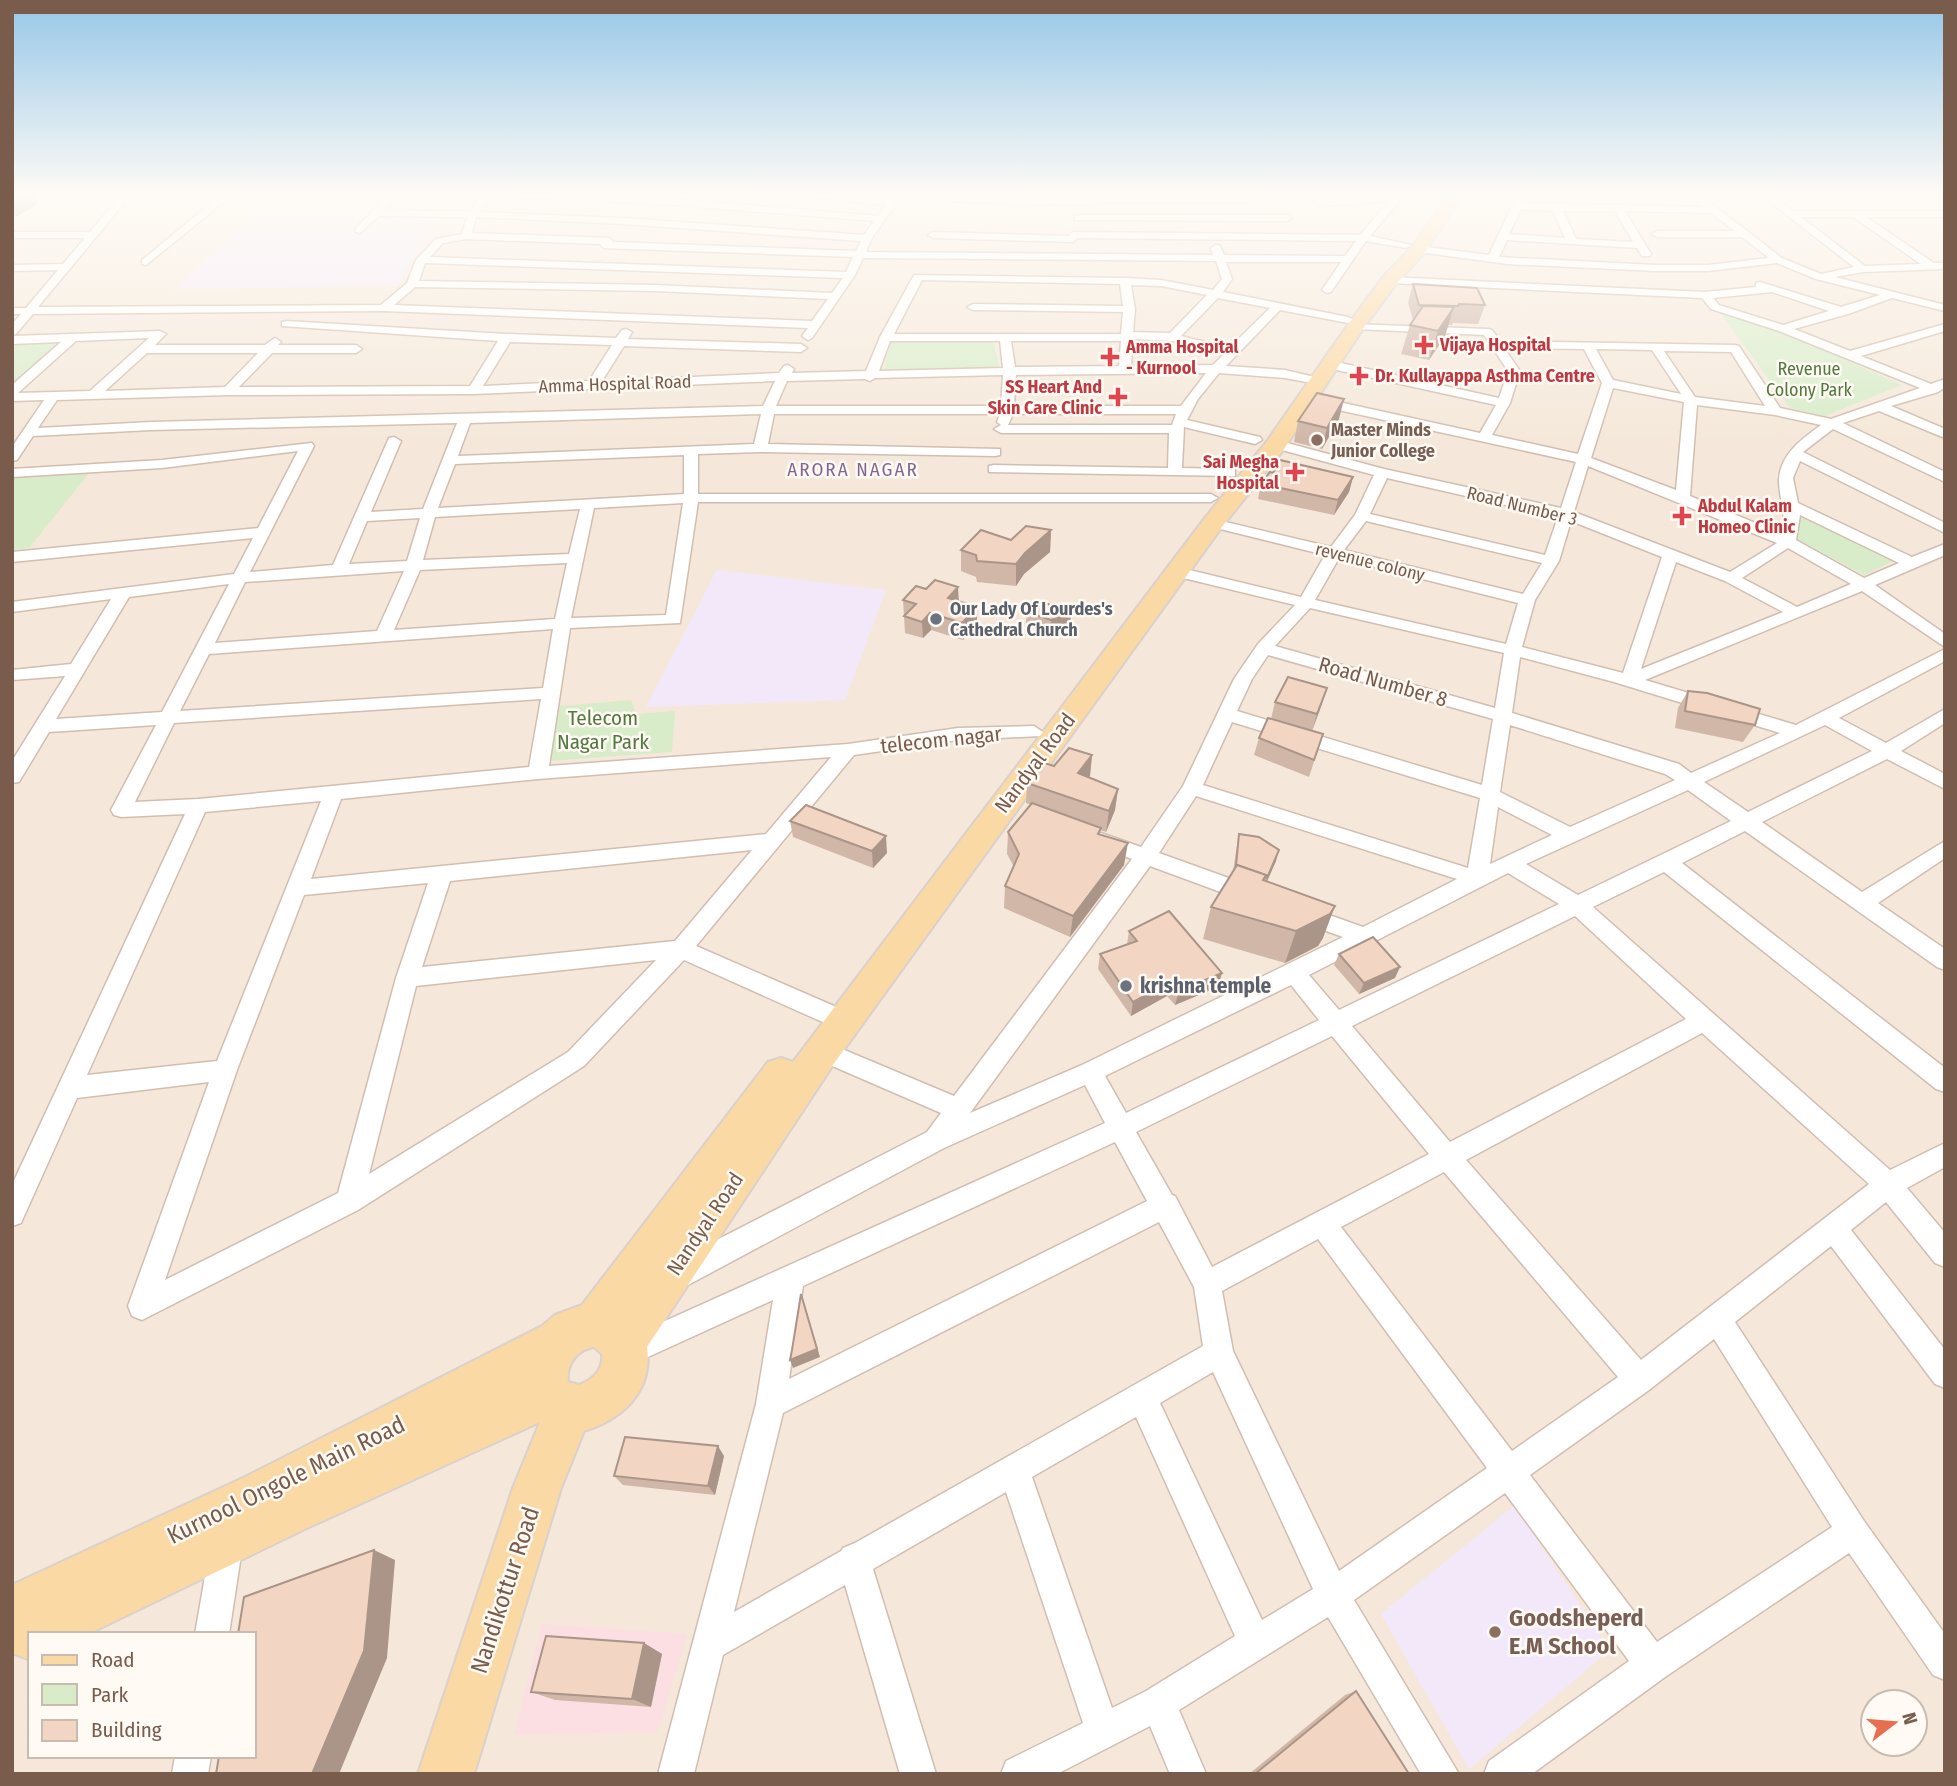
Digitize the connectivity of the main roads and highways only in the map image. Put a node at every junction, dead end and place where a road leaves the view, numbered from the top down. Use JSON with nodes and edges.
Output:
{"nodes":[{"id":1,"x":1389,"y":276,"type":"edge"},
{"id":2,"x":1393,"y":276,"type":"edge"},
{"id":3,"x":1352,"y":323,"type":"junction"},
{"id":4,"x":1266,"y":442,"type":"junction"},
{"id":5,"x":1212,"y":510,"type":"junction"},
{"id":6,"x":600,"y":1341,"type":"junction"},
{"id":7,"x":559,"y":1401,"type":"junction"},
{"id":8,"x":12,"y":1612,"type":"edge"},
{"id":9,"x":34,"y":1632,"type":"edge"},
{"id":10,"x":28,"y":1635,"type":"edge"},
{"id":11,"x":12,"y":1642,"type":"edge"},
{"id":12,"x":446,"y":1774,"type":"edge"}],
"edges":[{"from":1,"to":3,"type":"main road","name":"Nandyal Road"},
{"from":2,"to":3,"type":"main road","name":"Nandyal Road"},
{"from":3,"to":4,"type":"main road","name":"Nandyal Road"},
{"from":4,"to":5,"type":"main road","name":"Nandyal Road"},
{"from":4,"to":5,"type":"main road","name":"Nandyal Road"},
{"from":5,"to":6,"type":"main road","name":"Nandyal Road"},
{"from":5,"to":6,"type":"main road","name":"Nandyal Road"},
{"from":6,"to":7,"type":"main road"},
{"from":6,"to":7,"type":"main road"},
{"from":6,"to":8,"type":"main road","name":"Kurnool Ongole Main Road"},
{"from":7,"to":9,"type":"main road","name":"Kurnool Ongole Main Road"},
{"from":7,"to":12,"type":"main road","name":"Nandikottur Road"},
{"from":10,"to":11,"type":"main road","name":"Kurnool Ongole Main Road"}]}
